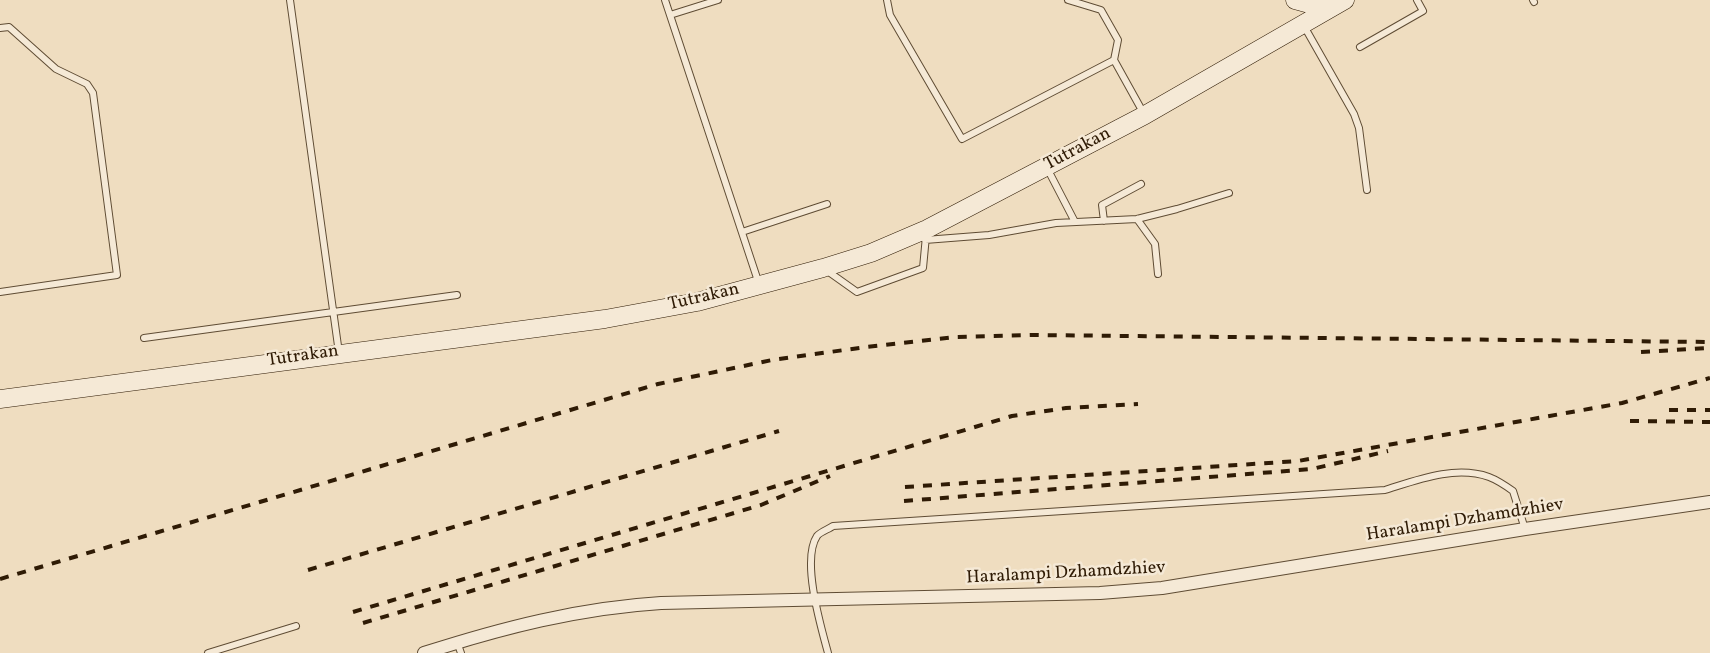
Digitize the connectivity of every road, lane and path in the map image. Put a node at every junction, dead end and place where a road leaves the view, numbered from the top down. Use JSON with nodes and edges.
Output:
{"nodes":[{"id":1,"x":290,"y":0,"type":"edge"},
{"id":2,"x":665,"y":0,"type":"edge"},
{"id":3,"x":718,"y":0,"type":"edge"},
{"id":4,"x":887,"y":0,"type":"edge"},
{"id":5,"x":1068,"y":0,"type":"edge"},
{"id":6,"x":1295,"y":0,"type":"edge"},
{"id":7,"x":1345,"y":0,"type":"edge"},
{"id":8,"x":1417,"y":0,"type":"edge"},
{"id":9,"x":1328,"y":9,"type":"junction"},
{"id":10,"x":670,"y":15,"type":"junction"},
{"id":11,"x":1302,"y":24,"type":"junction"},
{"id":12,"x":0,"y":28,"type":"edge"},
{"id":13,"x":1360,"y":47,"type":"dead end"},
{"id":14,"x":1114,"y":60,"type":"junction"},
{"id":15,"x":1145,"y":116,"type":"junction"},
{"id":16,"x":1046,"y":167,"type":"junction"},
{"id":17,"x":1141,"y":184,"type":"dead end"},
{"id":18,"x":1367,"y":190,"type":"dead end"},
{"id":19,"x":1229,"y":193,"type":"dead end"},
{"id":20,"x":827,"y":204,"type":"dead end"},
{"id":21,"x":1138,"y":218,"type":"junction"},
{"id":22,"x":1076,"y":222,"type":"junction"},
{"id":23,"x":1104,"y":222,"type":"junction"},
{"id":24,"x":742,"y":232,"type":"junction"},
{"id":25,"x":926,"y":235,"type":"junction"},
{"id":26,"x":823,"y":268,"type":"junction"},
{"id":27,"x":1158,"y":274,"type":"dead end"},
{"id":28,"x":759,"y":285,"type":"junction"},
{"id":29,"x":0,"y":292,"type":"edge"},
{"id":30,"x":457,"y":295,"type":"dead end"},
{"id":31,"x":333,"y":312,"type":"junction"},
{"id":32,"x":144,"y":338,"type":"dead end"},
{"id":33,"x":339,"y":352,"type":"junction"},
{"id":34,"x":0,"y":399,"type":"edge"},
{"id":35,"x":1710,"y":502,"type":"edge"},
{"id":36,"x":1525,"y":529,"type":"junction"},
{"id":37,"x":814,"y":600,"type":"junction"},
{"id":38,"x":296,"y":626,"type":"dead end"},
{"id":39,"x":459,"y":648,"type":"edge"},
{"id":40,"x":208,"y":653,"type":"edge"},
{"id":41,"x":424,"y":653,"type":"edge"},
{"id":42,"x":828,"y":653,"type":"edge"}],
"edges":[{"from":1,"to":31,"type":"lane"},
{"from":2,"to":10,"type":"lane"},
{"from":3,"to":10,"type":"lane"},
{"from":4,"to":14,"type":"lane"},
{"from":5,"to":14,"type":"lane"},
{"from":6,"to":9,"type":"street"},
{"from":7,"to":9,"type":"street","name":"Tutrakan"},
{"from":8,"to":13,"type":"lane"},
{"from":9,"to":11,"type":"street","name":"Tutrakan"},
{"from":10,"to":24,"type":"lane"},
{"from":11,"to":15,"type":"street","name":"Tutrakan"},
{"from":11,"to":18,"type":"lane"},
{"from":12,"to":29,"type":"lane"},
{"from":14,"to":15,"type":"lane"},
{"from":15,"to":16,"type":"street","name":"Tutrakan"},
{"from":16,"to":22,"type":"lane"},
{"from":16,"to":25,"type":"street","name":"Tutrakan"},
{"from":17,"to":23,"type":"lane"},
{"from":19,"to":21,"type":"lane"},
{"from":20,"to":24,"type":"lane"},
{"from":21,"to":23,"type":"lane"},
{"from":21,"to":27,"type":"lane"},
{"from":22,"to":23,"type":"lane"},
{"from":22,"to":25,"type":"lane"},
{"from":24,"to":28,"type":"lane"},
{"from":25,"to":26,"type":"street","name":"Tutrakan"},
{"from":25,"to":26,"type":"lane"},
{"from":26,"to":28,"type":"street","name":"Tutrakan"},
{"from":28,"to":33,"type":"street","name":"Tutrakan"},
{"from":30,"to":31,"type":"lane"},
{"from":31,"to":32,"type":"lane"},
{"from":31,"to":33,"type":"lane"},
{"from":33,"to":34,"type":"street","name":"Tutrakan"},
{"from":35,"to":36,"type":"street","name":"Haralampi Dzhamdzhiev"},
{"from":36,"to":37,"type":"street","name":"Haralampi Dzhamdzhiev"},
{"from":36,"to":37,"type":"lane"},
{"from":37,"to":39,"type":"street","name":"Haralampi Dzhamdzhiev"},
{"from":37,"to":42,"type":"lane"},
{"from":38,"to":40,"type":"lane"},
{"from":39,"to":41,"type":"street","name":"Haralampi Dzhamdzhiev"}]}
